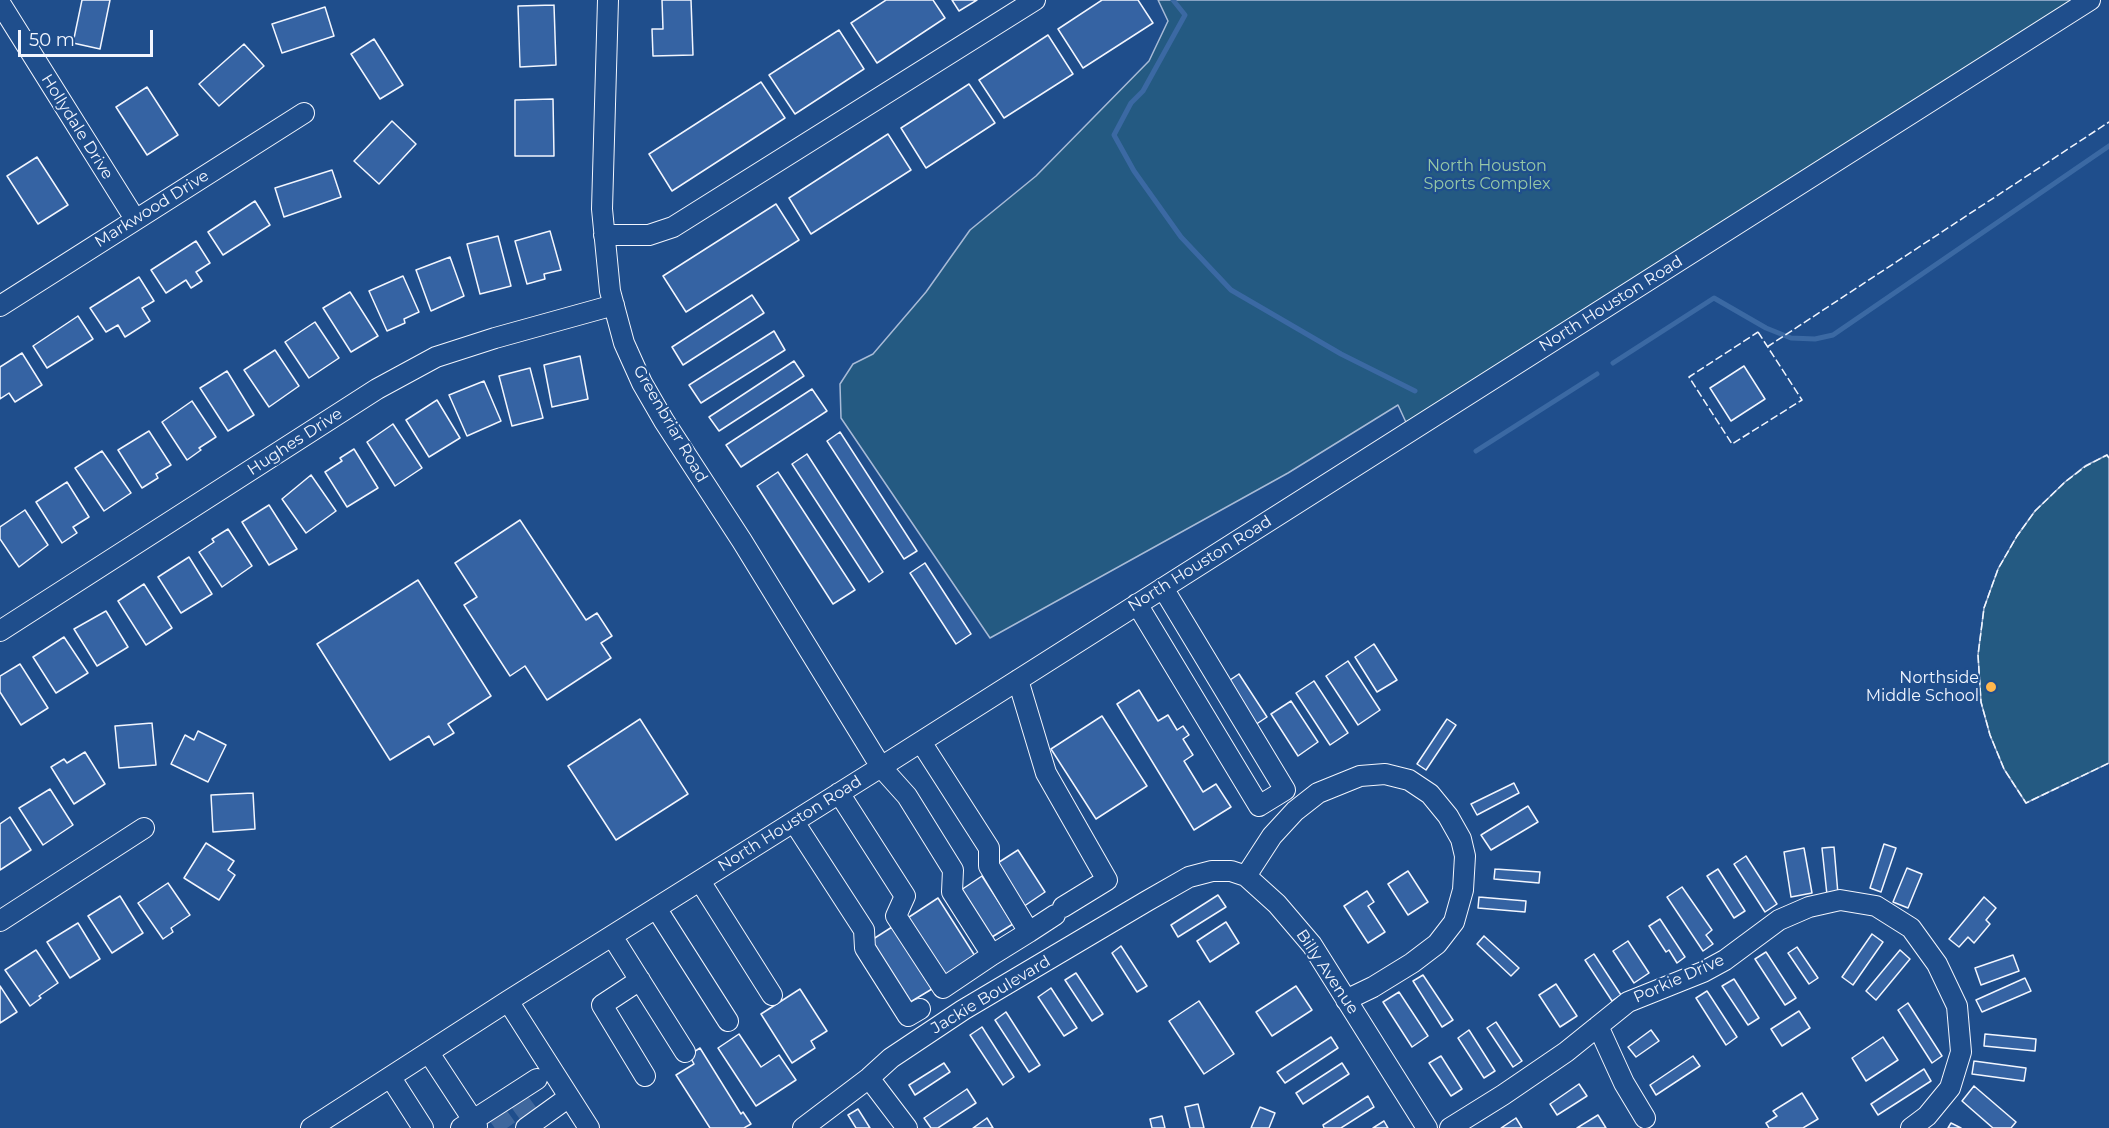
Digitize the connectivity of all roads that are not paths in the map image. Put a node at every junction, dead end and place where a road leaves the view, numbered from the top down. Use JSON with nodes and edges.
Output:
{"nodes":[{"id":1,"x":608,"y":0,"type":"edge"},
{"id":2,"x":1035,"y":0,"type":"edge"},
{"id":3,"x":2090,"y":0,"type":"edge"},
{"id":4,"x":0,"y":3,"type":"edge"},
{"id":5,"x":304,"y":113,"type":"dead end"},
{"id":6,"x":135,"y":219,"type":"junction"},
{"id":7,"x":604,"y":235,"type":"junction"},
{"id":8,"x":614,"y":305,"type":"junction"},
{"id":9,"x":0,"y":306,"type":"edge"},
{"id":10,"x":1163,"y":588,"type":"junction"},
{"id":11,"x":1137,"y":604,"type":"junction"},
{"id":12,"x":0,"y":631,"type":"edge"},
{"id":13,"x":1018,"y":680,"type":"junction"},
{"id":14,"x":921,"y":742,"type":"junction"},
{"id":15,"x":881,"y":767,"type":"junction"},
{"id":16,"x":839,"y":793,"type":"junction"},
{"id":17,"x":794,"y":822,"type":"junction"},
{"id":18,"x":144,"y":828,"type":"dead end"},
{"id":19,"x":1246,"y":876,"type":"junction"},
{"id":20,"x":700,"y":881,"type":"junction"},
{"id":21,"x":656,"y":908,"type":"junction"},
{"id":22,"x":0,"y":921,"type":"edge"},
{"id":23,"x":1029,"y":932,"type":"junction"},
{"id":24,"x":612,"y":936,"type":"junction"},
{"id":25,"x":992,"y":955,"type":"junction"},
{"id":26,"x":640,"y":980,"type":"junction"},
{"id":27,"x":772,"y":995,"type":"dead end"},
{"id":28,"x":1346,"y":999,"type":"junction"},
{"id":29,"x":508,"y":1001,"type":"junction"},
{"id":30,"x":920,"y":1009,"type":"dead end"},
{"id":31,"x":728,"y":1022,"type":"dead end"},
{"id":32,"x":1598,"y":1026,"type":"junction"},
{"id":33,"x":685,"y":1052,"type":"dead end"},
{"id":34,"x":429,"y":1053,"type":"junction"},
{"id":35,"x":545,"y":1075,"type":"junction"},
{"id":36,"x":645,"y":1076,"type":"dead end"},
{"id":37,"x":391,"y":1078,"type":"junction"},
{"id":38,"x":869,"y":1078,"type":"junction"},
{"id":39,"x":562,"y":1103,"type":"junction"},
{"id":40,"x":525,"y":1112,"type":"edge"},
{"id":41,"x":1645,"y":1118,"type":"dead end"},
{"id":42,"x":471,"y":1125,"type":"edge"},
{"id":43,"x":311,"y":1128,"type":"edge"},
{"id":44,"x":423,"y":1128,"type":"edge"},
{"id":45,"x":589,"y":1128,"type":"edge"},
{"id":46,"x":803,"y":1128,"type":"edge"},
{"id":47,"x":907,"y":1128,"type":"edge"},
{"id":48,"x":1427,"y":1128,"type":"edge"},
{"id":49,"x":1450,"y":1128,"type":"edge"},
{"id":50,"x":1911,"y":1128,"type":"edge"}],
"edges":[{"from":1,"to":7,"type":"street","name":"Greenbriar Road"},
{"from":2,"to":7,"type":"street"},
{"from":3,"to":10,"type":"street","name":"North Houston Road"},
{"from":4,"to":6,"type":"street","name":"Hollydale Drive"},
{"from":5,"to":6,"type":"street","name":"Markwood Drive"},
{"from":6,"to":9,"type":"street","name":"Markwood Drive"},
{"from":7,"to":8,"type":"street","name":"Greenbriar Road"},
{"from":8,"to":12,"type":"street","name":"Hughes Drive"},
{"from":8,"to":15,"type":"street","name":"Greenbriar Road"},
{"from":10,"to":11,"type":"street","name":"North Houston Road"},
{"from":10,"to":11,"type":"street"},
{"from":11,"to":13,"type":"street","name":"North Houston Road"},
{"from":13,"to":14,"type":"street","name":"North Houston Road"},
{"from":13,"to":23,"type":"street"},
{"from":14,"to":15,"type":"street","name":"North Houston Road"},
{"from":14,"to":23,"type":"street"},
{"from":15,"to":16,"type":"street","name":"North Houston Road"},
{"from":15,"to":25,"type":"street","name":"Greenbriar Road"},
{"from":16,"to":17,"type":"street","name":"North Houston Road"},
{"from":16,"to":25,"type":"street"},
{"from":17,"to":20,"type":"street","name":"North Houston Road"},
{"from":17,"to":30,"type":"street"},
{"from":18,"to":22,"type":"street"},
{"from":19,"to":28,"type":"street","name":"Billy Avenue"},
{"from":19,"to":28,"type":"street"},
{"from":19,"to":38,"type":"street","name":"Jackie Boulevard"},
{"from":20,"to":21,"type":"street","name":"North Houston Road"},
{"from":20,"to":27,"type":"street"},
{"from":21,"to":24,"type":"street","name":"North Houston Road"},
{"from":21,"to":31,"type":"street"},
{"from":23,"to":25,"type":"street"},
{"from":24,"to":26,"type":"street"},
{"from":24,"to":29,"type":"street","name":"North Houston Road"},
{"from":26,"to":33,"type":"street"},
{"from":26,"to":36,"type":"street"},
{"from":28,"to":48,"type":"street","name":"Billy Avenue"},
{"from":29,"to":34,"type":"street","name":"North Houston Road"},
{"from":29,"to":35,"type":"street"},
{"from":32,"to":41,"type":"street"},
{"from":32,"to":49,"type":"street","name":"Porkie Drive"},
{"from":32,"to":50,"type":"street","name":"Porkie Drive"},
{"from":34,"to":37,"type":"street","name":"North Houston Road"},
{"from":34,"to":42,"type":"street"},
{"from":35,"to":39,"type":"street"},
{"from":35,"to":40,"type":"street"},
{"from":37,"to":43,"type":"street","name":"North Houston Road"},
{"from":37,"to":44,"type":"street"},
{"from":38,"to":46,"type":"street","name":"Jackie Boulevard"},
{"from":38,"to":47,"type":"street"},
{"from":39,"to":40,"type":"street"},
{"from":39,"to":45,"type":"street"},
{"from":40,"to":42,"type":"street"}]}
